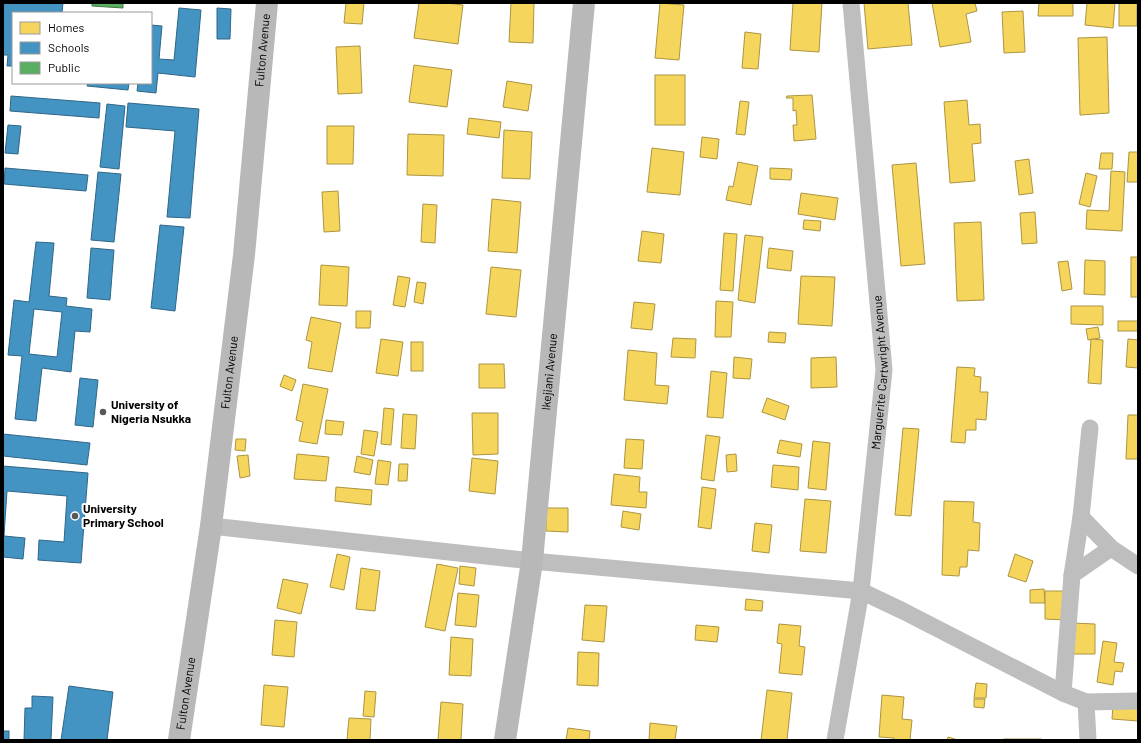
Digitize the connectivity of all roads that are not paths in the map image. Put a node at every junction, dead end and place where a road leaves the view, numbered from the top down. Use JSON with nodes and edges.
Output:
{"nodes":[{"id":1,"x":267,"y":3,"type":"edge"},
{"id":2,"x":584,"y":3,"type":"edge"},
{"id":3,"x":851,"y":3,"type":"edge"},
{"id":4,"x":1090,"y":428,"type":"dead end"},
{"id":5,"x":1082,"y":517,"type":"junction"},
{"id":6,"x":211,"y":526,"type":"junction"},
{"id":7,"x":1111,"y":548,"type":"junction"},
{"id":8,"x":532,"y":561,"type":"junction"},
{"id":9,"x":1138,"y":566,"type":"edge"},
{"id":10,"x":1072,"y":575,"type":"junction"},
{"id":11,"x":861,"y":591,"type":"junction"},
{"id":12,"x":1064,"y":693,"type":"junction"},
{"id":13,"x":1138,"y":701,"type":"edge"},
{"id":14,"x":1086,"y":702,"type":"junction"},
{"id":15,"x":179,"y":740,"type":"edge"},
{"id":16,"x":505,"y":740,"type":"edge"},
{"id":17,"x":835,"y":740,"type":"edge"},
{"id":18,"x":1088,"y":740,"type":"edge"}],
"edges":[{"from":1,"to":6,"type":"street","name":"Fulton Avenue"},
{"from":2,"to":8,"type":"street","name":"Ikejiani Avenue"},
{"from":3,"to":11,"type":"street","name":"Marguerite Cartwright Avenue"},
{"from":4,"to":5,"type":"street"},
{"from":5,"to":7,"type":"street"},
{"from":5,"to":10,"type":"street"},
{"from":6,"to":8,"type":"street"},
{"from":6,"to":15,"type":"street","name":"Fulton Avenue"},
{"from":7,"to":9,"type":"street"},
{"from":7,"to":10,"type":"street"},
{"from":8,"to":11,"type":"street"},
{"from":8,"to":16,"type":"street","name":"Ikejiani Avenue"},
{"from":10,"to":12,"type":"street"},
{"from":11,"to":12,"type":"street"},
{"from":11,"to":17,"type":"street","name":"Marguerite Cartwright Avenue"},
{"from":12,"to":14,"type":"street"},
{"from":13,"to":14,"type":"street"},
{"from":14,"to":18,"type":"street"}]}
